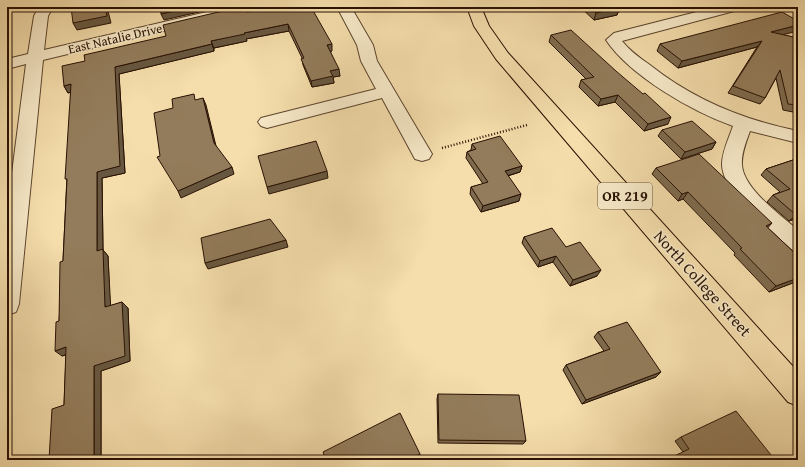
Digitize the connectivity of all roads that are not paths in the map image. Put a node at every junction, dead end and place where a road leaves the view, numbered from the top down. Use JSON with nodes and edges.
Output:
{"nodes":[{"id":1,"x":46,"y":7,"type":"edge"},
{"id":2,"x":246,"y":7,"type":"edge"},
{"id":3,"x":344,"y":7,"type":"edge"},
{"id":4,"x":474,"y":7,"type":"edge"},
{"id":5,"x":684,"y":7,"type":"edge"},
{"id":6,"x":733,"y":7,"type":"edge"},
{"id":7,"x":697,"y":16,"type":"junction"},
{"id":8,"x":36,"y":57,"type":"junction"},
{"id":9,"x":7,"y":64,"type":"edge"},
{"id":10,"x":386,"y":92,"type":"junction"},
{"id":11,"x":267,"y":122,"type":"dead end"},
{"id":12,"x":743,"y":123,"type":"junction"},
{"id":13,"x":798,"y":137,"type":"edge"},
{"id":14,"x":422,"y":154,"type":"dead end"},
{"id":15,"x":13,"y":196,"type":"edge"},
{"id":16,"x":798,"y":243,"type":"edge"},
{"id":17,"x":7,"y":304,"type":"edge"},
{"id":18,"x":798,"y":392,"type":"edge"}],
"edges":[{"from":1,"to":8,"type":"street"},
{"from":2,"to":8,"type":"street","name":"East Natalie Drive"},
{"from":3,"to":10,"type":"street"},
{"from":4,"to":18,"type":"main road","name":"North College Street","number":"OR 219"},
{"from":5,"to":7,"type":"street"},
{"from":6,"to":7,"type":"street"},
{"from":7,"to":12,"type":"street"},
{"from":8,"to":9,"type":"street","name":"East Natalie Drive"},
{"from":8,"to":15,"type":"street"},
{"from":10,"to":11,"type":"street"},
{"from":10,"to":14,"type":"street"},
{"from":12,"to":13,"type":"street"},
{"from":12,"to":16,"type":"street"},
{"from":15,"to":17,"type":"street"}]}
